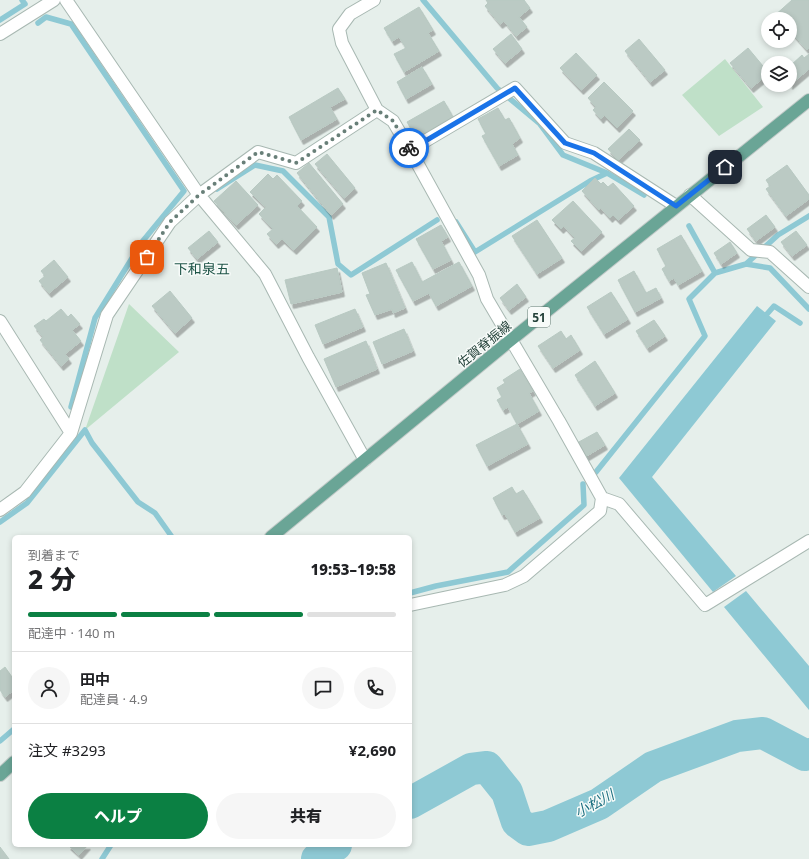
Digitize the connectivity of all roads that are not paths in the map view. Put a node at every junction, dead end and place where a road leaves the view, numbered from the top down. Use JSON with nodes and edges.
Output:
{"nodes":[{"id":1,"x":54,"y":0,"type":"edge"},
{"id":2,"x":66,"y":0,"type":"edge"},
{"id":3,"x":374,"y":0,"type":"edge"},
{"id":4,"x":0,"y":34,"type":"edge"},
{"id":5,"x":809,"y":100,"type":"edge"},
{"id":6,"x":377,"y":110,"type":"junction"},
{"id":7,"x":410,"y":150,"type":"junction"},
{"id":8,"x":199,"y":195,"type":"junction"},
{"id":9,"x":690,"y":195,"type":"junction"},
{"id":10,"x":676,"y":206,"type":"junction"},
{"id":11,"x":809,"y":288,"type":"edge"},
{"id":12,"x":0,"y":321,"type":"edge"},
{"id":13,"x":512,"y":339,"type":"junction"},
{"id":14,"x":71,"y":433,"type":"junction"},
{"id":15,"x":365,"y":460,"type":"junction"},
{"id":16,"x":602,"y":498,"type":"junction"},
{"id":17,"x":0,"y":510,"type":"edge"},
{"id":18,"x":273,"y":535,"type":"edge"},
{"id":19,"x":809,"y":541,"type":"edge"},
{"id":20,"x":412,"y":605,"type":"edge"},
{"id":21,"x":12,"y":764,"type":"edge"},
{"id":22,"x":0,"y":775,"type":"edge"}],
"edges":[{"from":1,"to":4,"type":"street"},
{"from":2,"to":8,"type":"street"},
{"from":3,"to":6,"type":"street"},
{"from":5,"to":9,"type":"main road","name":"佐賀脊振線","number":"51"},
{"from":6,"to":7,"type":"street"},
{"from":6,"to":8,"type":"street"},
{"from":7,"to":10,"type":"street"},
{"from":7,"to":13,"type":"street"},
{"from":8,"to":14,"type":"street"},
{"from":8,"to":15,"type":"street"},
{"from":9,"to":10,"type":"main road","name":"佐賀脊振線","number":"51"},
{"from":9,"to":11,"type":"street"},
{"from":10,"to":13,"type":"main road","name":"佐賀脊振線","number":"51"},
{"from":12,"to":14,"type":"street"},
{"from":13,"to":15,"type":"main road","name":"佐賀脊振線","number":"51"},
{"from":13,"to":16,"type":"street"},
{"from":14,"to":17,"type":"street"},
{"from":15,"to":18,"type":"main road","name":"佐賀脊振線","number":"51"},
{"from":16,"to":19,"type":"street"},
{"from":16,"to":20,"type":"street"},
{"from":21,"to":22,"type":"main road"}]}
